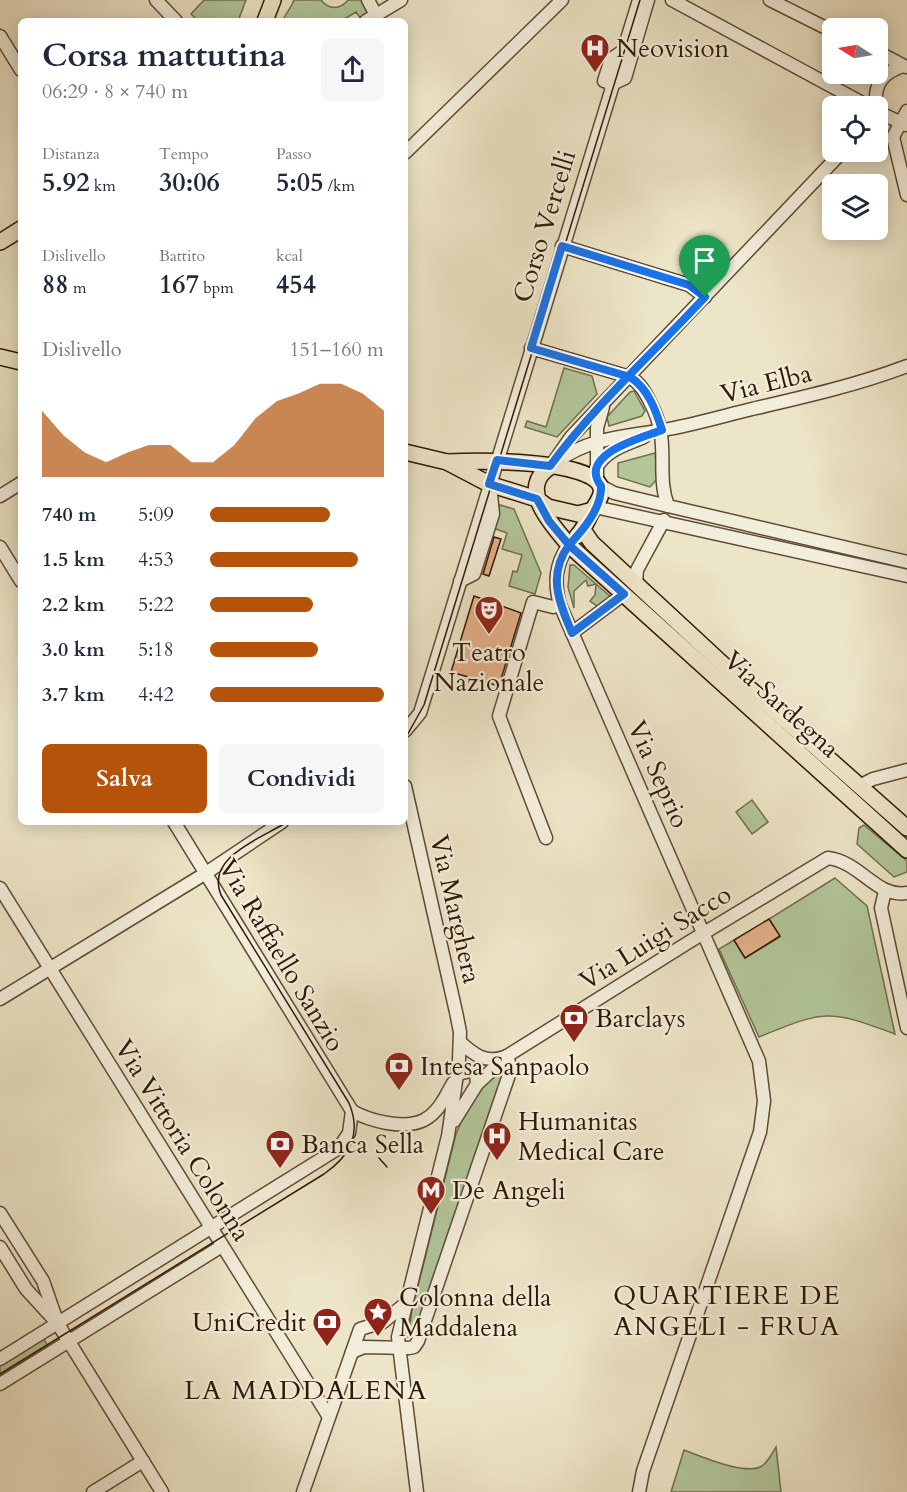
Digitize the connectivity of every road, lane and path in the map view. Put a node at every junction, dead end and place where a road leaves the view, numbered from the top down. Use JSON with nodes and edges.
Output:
{"nodes":[{"id":1,"x":156,"y":0,"type":"edge"},
{"id":2,"x":273,"y":0,"type":"edge"},
{"id":3,"x":368,"y":0,"type":"edge"},
{"id":4,"x":400,"y":0,"type":"edge"},
{"id":5,"x":562,"y":0,"type":"edge"},
{"id":6,"x":639,"y":0,"type":"edge"},
{"id":7,"x":648,"y":0,"type":"edge"},
{"id":8,"x":672,"y":0,"type":"edge"},
{"id":9,"x":770,"y":0,"type":"edge"},
{"id":10,"x":173,"y":18,"type":"edge"},
{"id":11,"x":266,"y":18,"type":"edge"},
{"id":12,"x":371,"y":18,"type":"edge"},
{"id":13,"x":822,"y":26,"type":"edge"},
{"id":14,"x":0,"y":36,"type":"edge"},
{"id":15,"x":623,"y":51,"type":"junction"},
{"id":16,"x":888,"y":58,"type":"edge"},
{"id":17,"x":18,"y":65,"type":"edge"},
{"id":18,"x":905,"y":67,"type":"edge"},
{"id":19,"x":610,"y":85,"type":"junction"},
{"id":20,"x":850,"y":96,"type":"edge"},
{"id":21,"x":875,"y":96,"type":"edge"},
{"id":22,"x":907,"y":111,"type":"edge"},
{"id":23,"x":601,"y":117,"type":"junction"},
{"id":24,"x":888,"y":117,"type":"edge"},
{"id":25,"x":904,"y":124,"type":"edge"},
{"id":26,"x":408,"y":150,"type":"edge"},
{"id":27,"x":833,"y":162,"type":"edge"},
{"id":28,"x":907,"y":195,"type":"edge"},
{"id":29,"x":18,"y":231,"type":"edge"},
{"id":30,"x":0,"y":242,"type":"edge"},
{"id":31,"x":562,"y":246,"type":"junction"},
{"id":32,"x":705,"y":297,"type":"junction"},
{"id":33,"x":531,"y":348,"type":"junction"},
{"id":34,"x":0,"y":357,"type":"edge"},
{"id":35,"x":18,"y":361,"type":"edge"},
{"id":36,"x":907,"y":366,"type":"edge"},
{"id":37,"x":907,"y":376,"type":"edge"},
{"id":38,"x":630,"y":377,"type":"junction"},
{"id":39,"x":879,"y":377,"type":"junction"},
{"id":40,"x":605,"y":404,"type":"junction"},
{"id":41,"x":662,"y":430,"type":"junction"},
{"id":42,"x":596,"y":442,"type":"junction"},
{"id":43,"x":408,"y":453,"type":"edge"},
{"id":44,"x":497,"y":460,"type":"junction"},
{"id":45,"x":447,"y":462,"type":"junction"},
{"id":46,"x":550,"y":466,"type":"junction"},
{"id":47,"x":598,"y":478,"type":"junction"},
{"id":48,"x":489,"y":484,"type":"junction"},
{"id":49,"x":18,"y":485,"type":"edge"},
{"id":50,"x":0,"y":496,"type":"edge"},
{"id":51,"x":537,"y":499,"type":"junction"},
{"id":52,"x":668,"y":506,"type":"junction"},
{"id":53,"x":594,"y":508,"type":"junction"},
{"id":54,"x":664,"y":520,"type":"junction"},
{"id":55,"x":583,"y":530,"type":"junction"},
{"id":56,"x":569,"y":545,"type":"junction"},
{"id":57,"x":0,"y":547,"type":"edge"},
{"id":58,"x":907,"y":562,"type":"edge"},
{"id":59,"x":18,"y":576,"type":"edge"},
{"id":60,"x":907,"y":576,"type":"edge"},
{"id":61,"x":636,"y":584,"type":"junction"},
{"id":62,"x":624,"y":594,"type":"junction"},
{"id":63,"x":560,"y":605,"type":"junction"},
{"id":64,"x":572,"y":633,"type":"junction"},
{"id":65,"x":408,"y":727,"type":"edge"},
{"id":66,"x":907,"y":770,"type":"edge"},
{"id":67,"x":861,"y":785,"type":"junction"},
{"id":68,"x":849,"y":797,"type":"junction"},
{"id":69,"x":408,"y":799,"type":"edge"},
{"id":70,"x":176,"y":825,"type":"edge"},
{"id":71,"x":278,"y":825,"type":"edge"},
{"id":72,"x":907,"y":828,"type":"edge"},
{"id":73,"x":546,"y":838,"type":"dead end"},
{"id":74,"x":907,"y":850,"type":"edge"},
{"id":75,"x":206,"y":873,"type":"junction"},
{"id":76,"x":0,"y":888,"type":"edge"},
{"id":77,"x":885,"y":891,"type":"junction"},
{"id":78,"x":907,"y":893,"type":"edge"},
{"id":79,"x":704,"y":933,"type":"junction"},
{"id":80,"x":49,"y":968,"type":"junction"},
{"id":81,"x":0,"y":999,"type":"edge"},
{"id":82,"x":907,"y":1028,"type":"edge"},
{"id":83,"x":460,"y":1042,"type":"junction"},
{"id":84,"x":507,"y":1056,"type":"junction"},
{"id":85,"x":458,"y":1074,"type":"junction"},
{"id":86,"x":477,"y":1084,"type":"junction"},
{"id":87,"x":352,"y":1111,"type":"junction"},
{"id":88,"x":448,"y":1136,"type":"junction"},
{"id":89,"x":0,"y":1213,"type":"edge"},
{"id":90,"x":212,"y":1229,"type":"junction"},
{"id":91,"x":222,"y":1246,"type":"junction"},
{"id":92,"x":0,"y":1247,"type":"edge"},
{"id":93,"x":43,"y":1281,"type":"junction"},
{"id":94,"x":26,"y":1289,"type":"junction"},
{"id":95,"x":405,"y":1304,"type":"junction"},
{"id":96,"x":58,"y":1324,"type":"junction"},
{"id":97,"x":69,"y":1341,"type":"junction"},
{"id":98,"x":399,"y":1347,"type":"junction"},
{"id":99,"x":352,"y":1352,"type":"junction"},
{"id":100,"x":0,"y":1359,"type":"edge"},
{"id":101,"x":0,"y":1384,"type":"edge"},
{"id":102,"x":329,"y":1417,"type":"junction"},
{"id":103,"x":143,"y":1461,"type":"junction"},
{"id":104,"x":93,"y":1492,"type":"edge"},
{"id":105,"x":162,"y":1492,"type":"edge"},
{"id":106,"x":303,"y":1492,"type":"edge"},
{"id":107,"x":417,"y":1492,"type":"edge"},
{"id":108,"x":639,"y":1492,"type":"edge"}],
"edges":[{"from":1,"to":10,"type":"street"},
{"from":2,"to":11,"type":"main road"},
{"from":3,"to":12,"type":"street"},
{"from":4,"to":12,"type":"street"},
{"from":5,"to":26,"type":"street"},
{"from":6,"to":15,"type":"street","name":"Corso Vercelli"},
{"from":7,"to":19,"type":"street","name":"Corso Vercelli"},
{"from":8,"to":20,"type":"street"},
{"from":9,"to":13,"type":"street"},
{"from":14,"to":17,"type":"street"},
{"from":15,"to":19,"type":"street","name":"Corso Vercelli"},
{"from":15,"to":23,"type":"street","name":"Corso Vercelli"},
{"from":16,"to":18,"type":"street"},
{"from":18,"to":21,"type":"street"},
{"from":19,"to":23,"type":"street","name":"Corso Vercelli"},
{"from":22,"to":25,"type":"street"},
{"from":23,"to":31,"type":"street","name":"Corso Vercelli"},
{"from":24,"to":25,"type":"street"},
{"from":25,"to":28,"type":"street"},
{"from":27,"to":32,"type":"street"},
{"from":29,"to":30,"type":"main road"},
{"from":31,"to":32,"type":"street"},
{"from":31,"to":33,"type":"street","name":"Corso Vercelli"},
{"from":32,"to":38,"type":"street"},
{"from":33,"to":38,"type":"street"},
{"from":33,"to":44,"type":"street","name":"Corso Vercelli"},
{"from":34,"to":35,"type":"main road"},
{"from":36,"to":39,"type":"street","name":"Via Elba"},
{"from":37,"to":39,"type":"street","name":"Via Elba"},
{"from":38,"to":40,"type":"street"},
{"from":38,"to":41,"type":"street"},
{"from":39,"to":41,"type":"street","name":"Via Elba"},
{"from":40,"to":42,"type":"street"},
{"from":40,"to":46,"type":"street"},
{"from":41,"to":42,"type":"street"},
{"from":41,"to":47,"type":"street"},
{"from":41,"to":52,"type":"street"},
{"from":42,"to":46,"type":"street"},
{"from":42,"to":47,"type":"street"},
{"from":43,"to":45,"type":"main road"},
{"from":44,"to":45,"type":"main road"},
{"from":44,"to":46,"type":"main road"},
{"from":44,"to":48,"type":"street","name":"Corso Vercelli"},
{"from":45,"to":48,"type":"main road"},
{"from":46,"to":47,"type":"main road"},
{"from":46,"to":51,"type":"main road"},
{"from":47,"to":52,"type":"street"},
{"from":47,"to":53,"type":"main road"},
{"from":48,"to":51,"type":"main road"},
{"from":48,"to":65,"type":"street","name":"Corso Vercelli"},
{"from":49,"to":50,"type":"street"},
{"from":51,"to":53,"type":"main road"},
{"from":51,"to":56,"type":"main road","name":"Via Sardegna"},
{"from":52,"to":58,"type":"street"},
{"from":53,"to":54,"type":"street"},
{"from":53,"to":55,"type":"main road"},
{"from":54,"to":60,"type":"street"},
{"from":54,"to":61,"type":"street"},
{"from":55,"to":56,"type":"main road"},
{"from":55,"to":61,"type":"main road","name":"Via Sardegna"},
{"from":56,"to":62,"type":"main road","name":"Via Sardegna"},
{"from":56,"to":63,"type":"street","name":"Via Seprio"},
{"from":57,"to":59,"type":"street"},
{"from":61,"to":67,"type":"main road","name":"Via Sardegna"},
{"from":62,"to":64,"type":"street"},
{"from":62,"to":68,"type":"main road","name":"Via Sardegna"},
{"from":63,"to":64,"type":"street","name":"Via Seprio"},
{"from":63,"to":73,"type":"street"},
{"from":64,"to":79,"type":"street","name":"Via Seprio"},
{"from":66,"to":67,"type":"street"},
{"from":67,"to":68,"type":"main road"},
{"from":67,"to":72,"type":"main road","name":"Via Sardegna"},
{"from":68,"to":74,"type":"main road","name":"Via Sardegna"},
{"from":69,"to":83,"type":"street","name":"Via Marghera"},
{"from":70,"to":75,"type":"street","name":"Via Raffaello Sanzio"},
{"from":71,"to":75,"type":"street"},
{"from":75,"to":80,"type":"street"},
{"from":75,"to":87,"type":"street","name":"Via Raffaello Sanzio"},
{"from":76,"to":80,"type":"street","name":"Via Vittoria Colonna"},
{"from":77,"to":78,"type":"street"},
{"from":77,"to":79,"type":"street","name":"Via Luigi Sacco"},
{"from":77,"to":82,"type":"street"},
{"from":79,"to":84,"type":"street","name":"Via Luigi Sacco"},
{"from":79,"to":108,"type":"street","name":"Via Seprio"},
{"from":80,"to":81,"type":"street"},
{"from":80,"to":90,"type":"street","name":"Via Vittoria Colonna"},
{"from":83,"to":84,"type":"street"},
{"from":83,"to":85,"type":"street","name":"Via Marghera"},
{"from":84,"to":86,"type":"street","name":"Via Luigi Sacco"},
{"from":84,"to":98,"type":"street"},
{"from":85,"to":86,"type":"street"},
{"from":85,"to":87,"type":"street"},
{"from":85,"to":88,"type":"street","name":"Via Marghera"},
{"from":86,"to":88,"type":"street","name":"Via Luigi Sacco"},
{"from":87,"to":90,"type":"street"},
{"from":88,"to":95,"type":"street"},
{"from":89,"to":93,"type":"street"},
{"from":90,"to":91,"type":"street","name":"Via Vittoria Colonna"},
{"from":90,"to":96,"type":"street"},
{"from":91,"to":97,"type":"street"},
{"from":91,"to":102,"type":"street","name":"Via Vittoria Colonna"},
{"from":92,"to":94,"type":"street"},
{"from":93,"to":94,"type":"street"},
{"from":93,"to":96,"type":"street"},
{"from":94,"to":96,"type":"street"},
{"from":95,"to":98,"type":"street"},
{"from":95,"to":99,"type":"street"},
{"from":96,"to":97,"type":"street"},
{"from":96,"to":100,"type":"street"},
{"from":97,"to":101,"type":"street"},
{"from":97,"to":103,"type":"street"},
{"from":98,"to":99,"type":"street"},
{"from":98,"to":107,"type":"street"},
{"from":99,"to":102,"type":"street"},
{"from":102,"to":106,"type":"street"},
{"from":103,"to":104,"type":"street"},
{"from":103,"to":105,"type":"street"}]}
